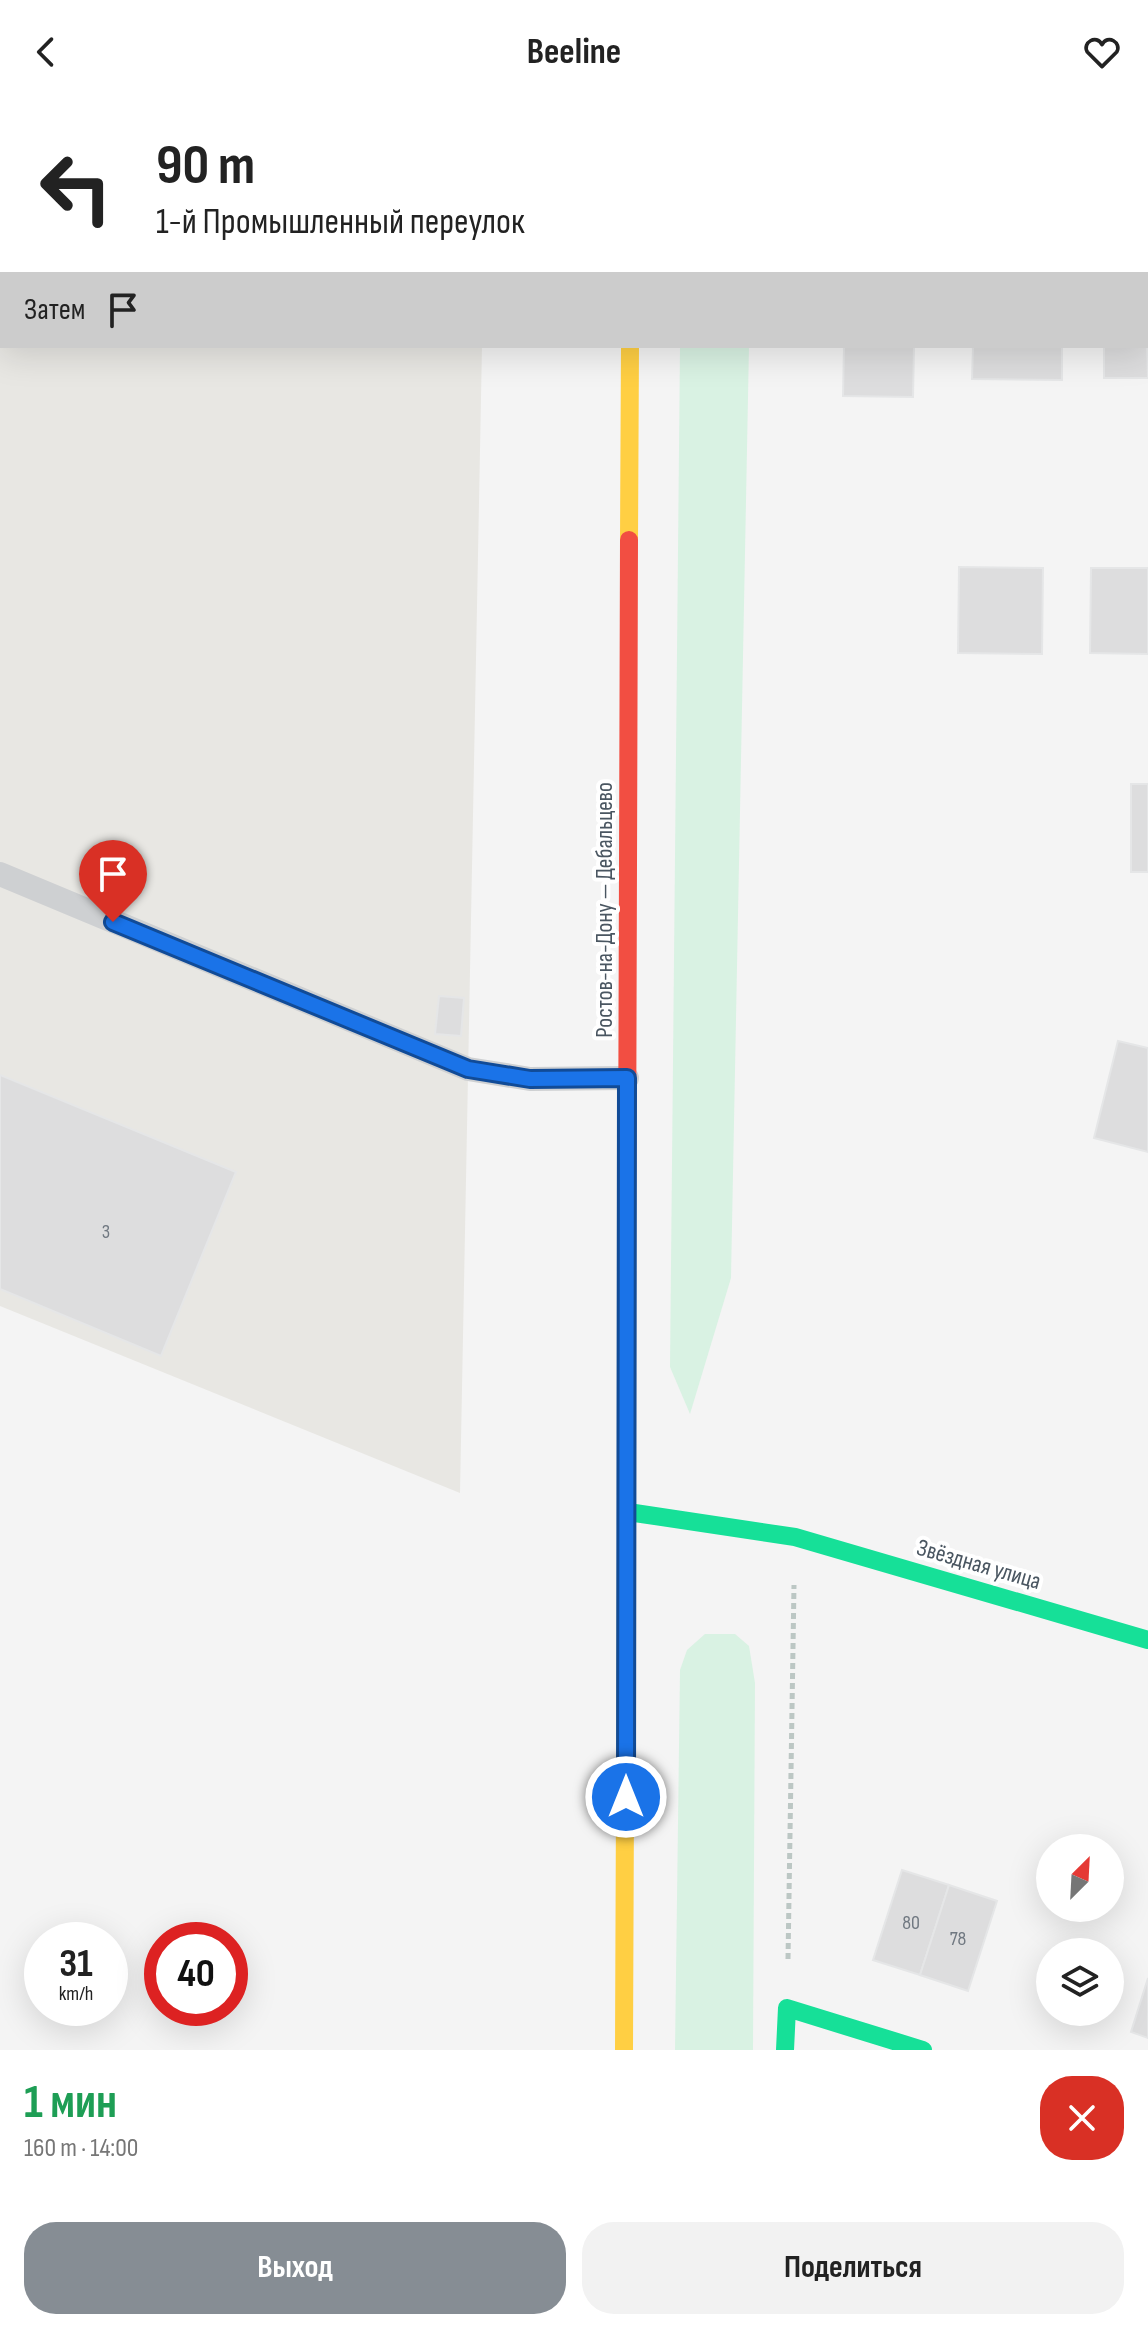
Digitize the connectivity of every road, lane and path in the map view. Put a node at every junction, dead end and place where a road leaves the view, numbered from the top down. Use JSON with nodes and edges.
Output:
{"nodes":[{"id":1,"x":630,"y":348,"type":"edge"},
{"id":2,"x":0,"y":874,"type":"edge"},
{"id":3,"x":627,"y":1078,"type":"junction"},
{"id":4,"x":628,"y":1512,"type":"junction"},
{"id":5,"x":795,"y":1537,"type":"junction"},
{"id":6,"x":1148,"y":1640,"type":"edge"},
{"id":7,"x":787,"y":2008,"type":"junction"},
{"id":8,"x":624,"y":2050,"type":"edge"},
{"id":9,"x":785,"y":2050,"type":"edge"},
{"id":10,"x":923,"y":2050,"type":"edge"}],
"edges":[{"from":1,"to":3,"type":"street","name":"Ростов-на-Дону — Дебальцево"},
{"from":2,"to":3,"type":"lane"},
{"from":3,"to":4,"type":"street","name":"Ростов-на-Дону — Дебальцево"},
{"from":4,"to":5,"type":"street","name":"Звёздная улица"},
{"from":4,"to":8,"type":"street","name":"Ростов-на-Дону — Дебальцево"},
{"from":5,"to":6,"type":"street","name":"Звёздная улица"},
{"from":5,"to":7,"type":"path"},
{"from":7,"to":9,"type":"street"},
{"from":7,"to":10,"type":"street"}]}
